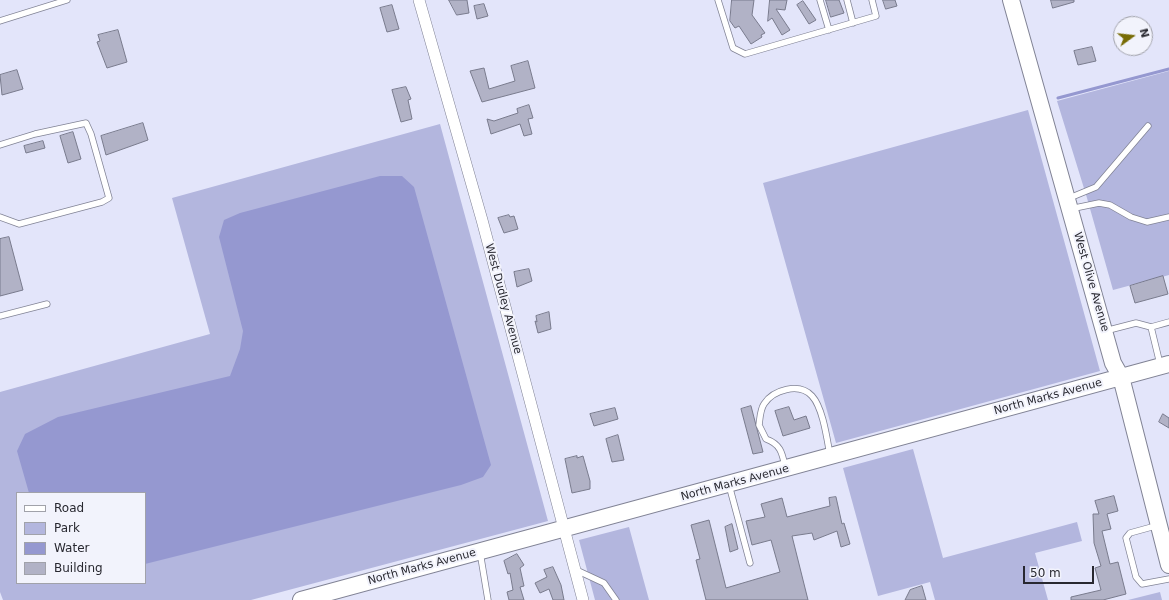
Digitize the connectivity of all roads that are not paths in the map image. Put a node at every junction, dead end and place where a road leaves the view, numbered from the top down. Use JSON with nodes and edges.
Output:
{"nodes":[{"id":1,"x":67,"y":0,"type":"edge"},
{"id":2,"x":419,"y":0,"type":"edge"},
{"id":3,"x":718,"y":0,"type":"edge"},
{"id":4,"x":820,"y":0,"type":"edge"},
{"id":5,"x":847,"y":0,"type":"edge"},
{"id":6,"x":872,"y":0,"type":"edge"},
{"id":7,"x":1011,"y":0,"type":"edge"},
{"id":8,"x":0,"y":21,"type":"edge"},
{"id":9,"x":853,"y":23,"type":"junction"},
{"id":10,"x":829,"y":30,"type":"junction"},
{"id":11,"x":1148,"y":126,"type":"dead end"},
{"id":12,"x":0,"y":145,"type":"edge"},
{"id":13,"x":1069,"y":204,"type":"junction"},
{"id":14,"x":0,"y":217,"type":"edge"},
{"id":15,"x":1169,"y":217,"type":"edge"},
{"id":16,"x":47,"y":304,"type":"dead end"},
{"id":17,"x":0,"y":316,"type":"edge"},
{"id":18,"x":1169,"y":322,"type":"edge"},
{"id":19,"x":1151,"y":327,"type":"junction"},
{"id":20,"x":1104,"y":331,"type":"junction"},
{"id":21,"x":1165,"y":365,"type":"edge"},
{"id":22,"x":1121,"y":377,"type":"junction"},
{"id":23,"x":831,"y":457,"type":"junction"},
{"id":24,"x":786,"y":469,"type":"junction"},
{"id":25,"x":728,"y":485,"type":"junction"},
{"id":26,"x":1159,"y":525,"type":"junction"},
{"id":27,"x":563,"y":530,"type":"junction"},
{"id":28,"x":480,"y":552,"type":"junction"},
{"id":29,"x":750,"y":563,"type":"dead end"},
{"id":30,"x":1169,"y":564,"type":"edge"},
{"id":31,"x":574,"y":569,"type":"junction"},
{"id":32,"x":1169,"y":579,"type":"edge"},
{"id":33,"x":301,"y":600,"type":"edge"},
{"id":34,"x":488,"y":600,"type":"edge"},
{"id":35,"x":582,"y":600,"type":"edge"},
{"id":36,"x":616,"y":600,"type":"edge"}],
"edges":[{"from":1,"to":8,"type":"lane"},
{"from":2,"to":27,"type":"street","name":"West Dudley Avenue"},
{"from":3,"to":10,"type":"lane"},
{"from":4,"to":10,"type":"lane"},
{"from":5,"to":9,"type":"lane"},
{"from":6,"to":9,"type":"lane"},
{"from":7,"to":13,"type":"main road","name":"West Olive Avenue"},
{"from":9,"to":10,"type":"lane"},
{"from":11,"to":13,"type":"lane"},
{"from":12,"to":14,"type":"lane"},
{"from":13,"to":15,"type":"lane"},
{"from":13,"to":20,"type":"main road","name":"West Olive Avenue"},
{"from":16,"to":17,"type":"lane"},
{"from":18,"to":19,"type":"lane"},
{"from":19,"to":20,"type":"lane"},
{"from":19,"to":21,"type":"lane"},
{"from":20,"to":22,"type":"main road","name":"West Olive Avenue"},
{"from":21,"to":22,"type":"main road","name":"North Marks Avenue"},
{"from":22,"to":23,"type":"main road","name":"North Marks Avenue"},
{"from":22,"to":26,"type":"main road","name":"West Olive Avenue"},
{"from":23,"to":24,"type":"main road","name":"North Marks Avenue"},
{"from":23,"to":24,"type":"lane"},
{"from":24,"to":25,"type":"main road","name":"North Marks Avenue"},
{"from":25,"to":27,"type":"main road","name":"North Marks Avenue"},
{"from":25,"to":29,"type":"lane"},
{"from":26,"to":30,"type":"main road","name":"West Olive Avenue"},
{"from":26,"to":32,"type":"lane"},
{"from":27,"to":28,"type":"main road","name":"North Marks Avenue"},
{"from":27,"to":31,"type":"street","name":"West Dudley Avenue"},
{"from":28,"to":33,"type":"main road","name":"North Marks Avenue"},
{"from":28,"to":34,"type":"lane"},
{"from":31,"to":35,"type":"street","name":"West Dudley Avenue"},
{"from":31,"to":36,"type":"lane"}]}
